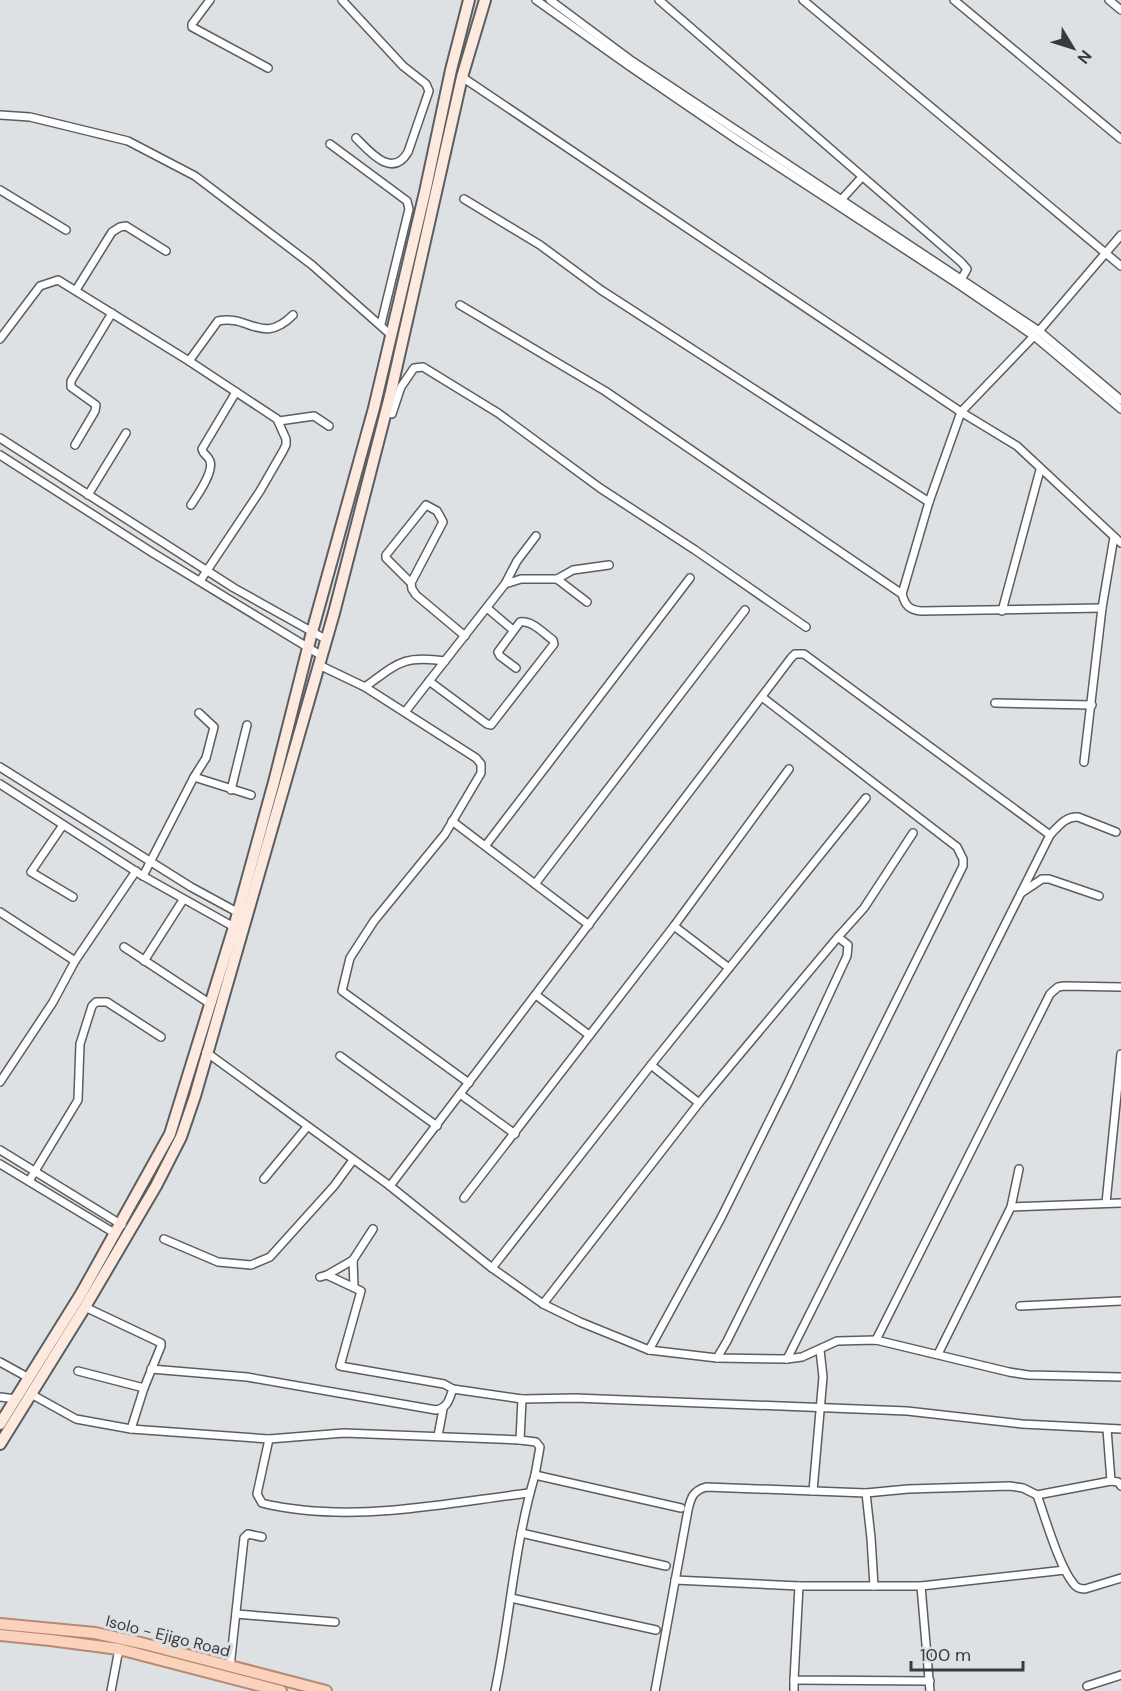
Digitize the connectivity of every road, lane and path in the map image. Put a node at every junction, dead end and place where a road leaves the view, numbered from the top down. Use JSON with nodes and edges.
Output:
{"nodes":[{"id":1,"x":210,"y":0,"type":"edge"},
{"id":2,"x":342,"y":0,"type":"edge"},
{"id":3,"x":469,"y":0,"type":"edge"},
{"id":4,"x":485,"y":0,"type":"edge"},
{"id":5,"x":536,"y":0,"type":"edge"},
{"id":6,"x":550,"y":0,"type":"edge"},
{"id":7,"x":659,"y":0,"type":"edge"},
{"id":8,"x":954,"y":0,"type":"edge"},
{"id":9,"x":1109,"y":0,"type":"edge"},
{"id":10,"x":808,"y":2,"type":"edge"},
{"id":11,"x":1121,"y":10,"type":"edge"},
{"id":12,"x":574,"y":23,"type":"junction"},
{"id":13,"x":268,"y":68,"type":"dead end"},
{"id":14,"x":462,"y":76,"type":"junction"},
{"id":15,"x":1,"y":116,"type":"edge"},
{"id":16,"x":356,"y":138,"type":"dead end"},
{"id":17,"x":1121,"y":140,"type":"edge"},
{"id":18,"x":330,"y":144,"type":"dead end"},
{"id":19,"x":862,"y":177,"type":"junction"},
{"id":20,"x":0,"y":190,"type":"edge"},
{"id":21,"x":465,"y":199,"type":"dead end"},
{"id":22,"x":841,"y":200,"type":"junction"},
{"id":23,"x":66,"y":230,"type":"dead end"},
{"id":24,"x":1121,"y":235,"type":"edge"},
{"id":25,"x":166,"y":251,"type":"dead end"},
{"id":26,"x":1106,"y":254,"type":"junction"},
{"id":27,"x":1121,"y":266,"type":"edge"},
{"id":28,"x":962,"y":278,"type":"junction"},
{"id":29,"x":76,"y":290,"type":"junction"},
{"id":30,"x":460,"y":305,"type":"dead end"},
{"id":31,"x":112,"y":313,"type":"junction"},
{"id":32,"x":293,"y":315,"type":"dead end"},
{"id":33,"x":381,"y":324,"type":"junction"},
{"id":34,"x":1036,"y":333,"type":"junction"},
{"id":35,"x":392,"y":335,"type":"junction"},
{"id":36,"x":1,"y":336,"type":"edge"},
{"id":37,"x":189,"y":361,"type":"junction"},
{"id":38,"x":236,"y":392,"type":"junction"},
{"id":39,"x":1121,"y":400,"type":"edge"},
{"id":40,"x":1121,"y":409,"type":"edge"},
{"id":41,"x":386,"y":412,"type":"junction"},
{"id":42,"x":961,"y":412,"type":"junction"},
{"id":43,"x":279,"y":421,"type":"junction"},
{"id":44,"x":329,"y":426,"type":"dead end"},
{"id":45,"x":126,"y":434,"type":"dead end"},
{"id":46,"x":0,"y":438,"type":"edge"},
{"id":47,"x":75,"y":445,"type":"dead end"},
{"id":48,"x":0,"y":455,"type":"edge"},
{"id":49,"x":1040,"y":470,"type":"junction"},
{"id":50,"x":88,"y":495,"type":"junction"},
{"id":51,"x":928,"y":502,"type":"junction"},
{"id":52,"x":191,"y":505,"type":"dead end"},
{"id":53,"x":536,"y":536,"type":"dead end"},
{"id":54,"x":1114,"y":537,"type":"junction"},
{"id":55,"x":1121,"y":543,"type":"edge"},
{"id":56,"x":609,"y":565,"type":"dead end"},
{"id":57,"x":207,"y":571,"type":"junction"},
{"id":58,"x":690,"y":578,"type":"dead end"},
{"id":59,"x":557,"y":579,"type":"junction"},
{"id":60,"x":200,"y":581,"type":"junction"},
{"id":61,"x":411,"y":583,"type":"junction"},
{"id":62,"x":505,"y":584,"type":"junction"},
{"id":63,"x":902,"y":594,"type":"junction"},
{"id":64,"x":586,"y":602,"type":"dead end"},
{"id":65,"x":487,"y":608,"type":"junction"},
{"id":66,"x":1102,"y":608,"type":"junction"},
{"id":67,"x":745,"y":610,"type":"dead end"},
{"id":68,"x":1002,"y":611,"type":"junction"},
{"id":69,"x":806,"y":627,"type":"dead end"},
{"id":70,"x":513,"y":630,"type":"junction"},
{"id":71,"x":312,"y":632,"type":"junction"},
{"id":72,"x":465,"y":636,"type":"junction"},
{"id":73,"x":327,"y":640,"type":"junction"},
{"id":74,"x":308,"y":648,"type":"junction"},
{"id":75,"x":320,"y":660,"type":"junction"},
{"id":76,"x":445,"y":661,"type":"junction"},
{"id":77,"x":516,"y":669,"type":"dead end"},
{"id":78,"x":429,"y":681,"type":"junction"},
{"id":79,"x":365,"y":687,"type":"junction"},
{"id":80,"x":762,"y":697,"type":"junction"},
{"id":81,"x":995,"y":703,"type":"dead end"},
{"id":82,"x":1092,"y":705,"type":"junction"},
{"id":83,"x":199,"y":712,"type":"dead end"},
{"id":84,"x":405,"y":712,"type":"junction"},
{"id":85,"x":247,"y":725,"type":"dead end"},
{"id":86,"x":1084,"y":762,"type":"dead end"},
{"id":87,"x":0,"y":767,"type":"edge"},
{"id":88,"x":789,"y":769,"type":"dead end"},
{"id":89,"x":194,"y":777,"type":"junction"},
{"id":90,"x":0,"y":784,"type":"edge"},
{"id":91,"x":231,"y":790,"type":"junction"},
{"id":92,"x":251,"y":795,"type":"dead end"},
{"id":93,"x":866,"y":798,"type":"dead end"},
{"id":94,"x":452,"y":821,"type":"junction"},
{"id":95,"x":63,"y":825,"type":"junction"},
{"id":96,"x":913,"y":832,"type":"dead end"},
{"id":97,"x":1116,"y":832,"type":"dead end"},
{"id":98,"x":1050,"y":835,"type":"junction"},
{"id":99,"x":486,"y":845,"type":"junction"},
{"id":100,"x":150,"y":861,"type":"junction"},
{"id":101,"x":140,"y":874,"type":"junction"},
{"id":102,"x":535,"y":885,"type":"junction"},
{"id":103,"x":1020,"y":893,"type":"junction"},
{"id":104,"x":1099,"y":896,"type":"dead end"},
{"id":105,"x":73,"y":897,"type":"dead end"},
{"id":106,"x":183,"y":900,"type":"junction"},
{"id":107,"x":0,"y":912,"type":"edge"},
{"id":108,"x":237,"y":912,"type":"junction"},
{"id":109,"x":589,"y":925,"type":"junction"},
{"id":110,"x":674,"y":926,"type":"junction"},
{"id":111,"x":234,"y":927,"type":"junction"},
{"id":112,"x":838,"y":937,"type":"junction"},
{"id":113,"x":124,"y":947,"type":"dead end"},
{"id":114,"x":75,"y":961,"type":"junction"},
{"id":115,"x":144,"y":961,"type":"junction"},
{"id":116,"x":729,"y":968,"type":"junction"},
{"id":117,"x":1121,"y":987,"type":"edge"},
{"id":118,"x":536,"y":995,"type":"junction"},
{"id":119,"x":209,"y":1003,"type":"junction"},
{"id":120,"x":590,"y":1035,"type":"junction"},
{"id":121,"x":161,"y":1037,"type":"dead end"},
{"id":122,"x":201,"y":1049,"type":"junction"},
{"id":123,"x":1121,"y":1054,"type":"edge"},
{"id":124,"x":340,"y":1056,"type":"dead end"},
{"id":125,"x":651,"y":1065,"type":"junction"},
{"id":126,"x":0,"y":1082,"type":"edge"},
{"id":127,"x":468,"y":1083,"type":"junction"},
{"id":128,"x":459,"y":1094,"type":"junction"},
{"id":129,"x":699,"y":1103,"type":"junction"},
{"id":130,"x":437,"y":1126,"type":"junction"},
{"id":131,"x":307,"y":1127,"type":"junction"},
{"id":132,"x":515,"y":1134,"type":"junction"},
{"id":133,"x":0,"y":1150,"type":"edge"},
{"id":134,"x":353,"y":1160,"type":"junction"},
{"id":135,"x":0,"y":1164,"type":"edge"},
{"id":136,"x":1019,"y":1169,"type":"dead end"},
{"id":137,"x":34,"y":1171,"type":"junction"},
{"id":138,"x":264,"y":1179,"type":"dead end"},
{"id":139,"x":29,"y":1181,"type":"junction"},
{"id":140,"x":390,"y":1186,"type":"junction"},
{"id":141,"x":464,"y":1198,"type":"dead end"},
{"id":142,"x":1106,"y":1203,"type":"junction"},
{"id":143,"x":1121,"y":1203,"type":"edge"},
{"id":144,"x":1011,"y":1207,"type":"junction"},
{"id":145,"x":373,"y":1229,"type":"dead end"},
{"id":146,"x":122,"y":1232,"type":"junction"},
{"id":147,"x":164,"y":1239,"type":"dead end"},
{"id":148,"x":353,"y":1260,"type":"junction"},
{"id":149,"x":492,"y":1268,"type":"junction"},
{"id":150,"x":354,"y":1287,"type":"junction"},
{"id":151,"x":1121,"y":1300,"type":"edge"},
{"id":152,"x":543,"y":1304,"type":"junction"},
{"id":153,"x":1020,"y":1305,"type":"dead end"},
{"id":154,"x":85,"y":1307,"type":"junction"},
{"id":155,"x":876,"y":1340,"type":"junction"},
{"id":156,"x":649,"y":1350,"type":"junction"},
{"id":157,"x":820,"y":1350,"type":"junction"},
{"id":158,"x":938,"y":1354,"type":"junction"},
{"id":159,"x":717,"y":1358,"type":"junction"},
{"id":160,"x":787,"y":1359,"type":"junction"},
{"id":161,"x":0,"y":1362,"type":"edge"},
{"id":162,"x":152,"y":1369,"type":"junction"},
{"id":163,"x":78,"y":1371,"type":"dead end"},
{"id":164,"x":1121,"y":1377,"type":"edge"},
{"id":165,"x":29,"y":1378,"type":"junction"},
{"id":166,"x":144,"y":1388,"type":"junction"},
{"id":167,"x":453,"y":1389,"type":"junction"},
{"id":168,"x":31,"y":1394,"type":"junction"},
{"id":169,"x":0,"y":1397,"type":"edge"},
{"id":170,"x":16,"y":1399,"type":"junction"},
{"id":171,"x":522,"y":1399,"type":"junction"},
{"id":172,"x":822,"y":1408,"type":"junction"},
{"id":173,"x":443,"y":1409,"type":"junction"},
{"id":174,"x":0,"y":1424,"type":"edge"},
{"id":175,"x":131,"y":1429,"type":"junction"},
{"id":176,"x":1107,"y":1429,"type":"junction"},
{"id":177,"x":1121,"y":1429,"type":"edge"},
{"id":178,"x":438,"y":1436,"type":"junction"},
{"id":179,"x":269,"y":1439,"type":"junction"},
{"id":180,"x":520,"y":1440,"type":"junction"},
{"id":181,"x":0,"y":1444,"type":"edge"},
{"id":182,"x":534,"y":1475,"type":"junction"},
{"id":183,"x":1111,"y":1481,"type":"junction"},
{"id":184,"x":1121,"y":1486,"type":"edge"},
{"id":185,"x":813,"y":1491,"type":"junction"},
{"id":186,"x":529,"y":1493,"type":"junction"},
{"id":187,"x":867,"y":1493,"type":"junction"},
{"id":188,"x":1037,"y":1495,"type":"junction"},
{"id":189,"x":681,"y":1508,"type":"dead end"},
{"id":190,"x":521,"y":1533,"type":"junction"},
{"id":191,"x":262,"y":1537,"type":"dead end"},
{"id":192,"x":666,"y":1566,"type":"dead end"},
{"id":193,"x":1065,"y":1570,"type":"junction"},
{"id":194,"x":1121,"y":1578,"type":"edge"},
{"id":195,"x":675,"y":1580,"type":"junction"},
{"id":196,"x":800,"y":1586,"type":"junction"},
{"id":197,"x":874,"y":1586,"type":"junction"},
{"id":198,"x":921,"y":1586,"type":"junction"},
{"id":199,"x":511,"y":1598,"type":"junction"},
{"id":200,"x":236,"y":1614,"type":"junction"},
{"id":201,"x":335,"y":1622,"type":"dead end"},
{"id":202,"x":0,"y":1624,"type":"edge"},
{"id":203,"x":656,"y":1630,"type":"dead end"},
{"id":204,"x":0,"y":1635,"type":"edge"},
{"id":205,"x":119,"y":1649,"type":"junction"},
{"id":206,"x":230,"y":1667,"type":"junction"},
{"id":207,"x":1121,"y":1675,"type":"edge"},
{"id":208,"x":794,"y":1680,"type":"junction"},
{"id":209,"x":930,"y":1681,"type":"junction"},
{"id":210,"x":1087,"y":1686,"type":"dead end"},
{"id":211,"x":111,"y":1691,"type":"edge"},
{"id":212,"x":281,"y":1691,"type":"edge"},
{"id":213,"x":326,"y":1691,"type":"edge"},
{"id":214,"x":495,"y":1691,"type":"edge"},
{"id":215,"x":655,"y":1691,"type":"edge"},
{"id":216,"x":794,"y":1691,"type":"edge"},
{"id":217,"x":930,"y":1691,"type":"edge"}],
"edges":[{"from":1,"to":13,"type":"street"},
{"from":2,"to":16,"type":"street"},
{"from":3,"to":35,"type":"main road"},
{"from":4,"to":14,"type":"main road"},
{"from":5,"to":12,"type":"street"},
{"from":6,"to":12,"type":"street"},
{"from":7,"to":19,"type":"street"},
{"from":8,"to":17,"type":"street"},
{"from":9,"to":11,"type":"street"},
{"from":10,"to":26,"type":"street"},
{"from":12,"to":22,"type":"street"},
{"from":12,"to":34,"type":"street"},
{"from":14,"to":41,"type":"main road"},
{"from":14,"to":42,"type":"street"},
{"from":15,"to":33,"type":"street"},
{"from":18,"to":33,"type":"street"},
{"from":19,"to":22,"type":"street"},
{"from":19,"to":28,"type":"street"},
{"from":20,"to":23,"type":"street"},
{"from":21,"to":51,"type":"street"},
{"from":22,"to":28,"type":"street"},
{"from":24,"to":26,"type":"street"},
{"from":25,"to":29,"type":"street"},
{"from":26,"to":27,"type":"street"},
{"from":26,"to":34,"type":"street"},
{"from":28,"to":34,"type":"street"},
{"from":29,"to":31,"type":"street"},
{"from":29,"to":36,"type":"street"},
{"from":30,"to":63,"type":"street"},
{"from":31,"to":37,"type":"street"},
{"from":31,"to":47,"type":"street"},
{"from":32,"to":37,"type":"street"},
{"from":33,"to":35,"type":"street"},
{"from":34,"to":39,"type":"street"},
{"from":34,"to":40,"type":"street"},
{"from":34,"to":42,"type":"street"},
{"from":35,"to":71,"type":"main road"},
{"from":37,"to":38,"type":"street"},
{"from":38,"to":43,"type":"street"},
{"from":38,"to":52,"type":"street"},
{"from":41,"to":69,"type":"street"},
{"from":41,"to":73,"type":"main road"},
{"from":42,"to":49,"type":"street"},
{"from":42,"to":51,"type":"street"},
{"from":43,"to":44,"type":"street"},
{"from":43,"to":57,"type":"street"},
{"from":45,"to":50,"type":"street"},
{"from":46,"to":50,"type":"street"},
{"from":48,"to":60,"type":"street"},
{"from":49,"to":54,"type":"street"},
{"from":49,"to":68,"type":"street"},
{"from":50,"to":57,"type":"street"},
{"from":51,"to":63,"type":"street"},
{"from":53,"to":62,"type":"street"},
{"from":54,"to":55,"type":"street"},
{"from":54,"to":66,"type":"street"},
{"from":56,"to":59,"type":"street"},
{"from":57,"to":60,"type":"street"},
{"from":57,"to":71,"type":"street"},
{"from":58,"to":99,"type":"street"},
{"from":59,"to":62,"type":"street"},
{"from":59,"to":64,"type":"street"},
{"from":60,"to":74,"type":"street"},
{"from":61,"to":61,"type":"street"},
{"from":61,"to":72,"type":"street"},
{"from":62,"to":65,"type":"street"},
{"from":63,"to":68,"type":"street"},
{"from":65,"to":70,"type":"street"},
{"from":65,"to":72,"type":"street"},
{"from":66,"to":68,"type":"street"},
{"from":66,"to":82,"type":"street"},
{"from":67,"to":102,"type":"street"},
{"from":70,"to":77,"type":"street"},
{"from":70,"to":78,"type":"street"},
{"from":71,"to":73,"type":"street"},
{"from":71,"to":74,"type":"main road"},
{"from":72,"to":76,"type":"street"},
{"from":73,"to":75,"type":"main road"},
{"from":74,"to":75,"type":"street"},
{"from":74,"to":108,"type":"main road"},
{"from":75,"to":79,"type":"street"},
{"from":75,"to":122,"type":"main road"},
{"from":76,"to":78,"type":"street"},
{"from":76,"to":79,"type":"street"},
{"from":78,"to":84,"type":"street"},
{"from":79,"to":84,"type":"street"},
{"from":80,"to":98,"type":"street"},
{"from":80,"to":109,"type":"street"},
{"from":80,"to":159,"type":"street"},
{"from":81,"to":82,"type":"street"},
{"from":82,"to":86,"type":"street"},
{"from":83,"to":89,"type":"street"},
{"from":84,"to":94,"type":"street"},
{"from":85,"to":91,"type":"street"},
{"from":87,"to":100,"type":"street"},
{"from":88,"to":110,"type":"street"},
{"from":89,"to":91,"type":"street"},
{"from":89,"to":100,"type":"street"},
{"from":90,"to":95,"type":"street"},
{"from":91,"to":92,"type":"street"},
{"from":93,"to":116,"type":"street"},
{"from":94,"to":99,"type":"street"},
{"from":94,"to":127,"type":"street"},
{"from":95,"to":101,"type":"street"},
{"from":95,"to":105,"type":"street"},
{"from":96,"to":112,"type":"street"},
{"from":97,"to":98,"type":"street"},
{"from":98,"to":103,"type":"street"},
{"from":99,"to":102,"type":"street"},
{"from":100,"to":101,"type":"street"},
{"from":100,"to":108,"type":"street"},
{"from":101,"to":106,"type":"street"},
{"from":101,"to":114,"type":"street"},
{"from":102,"to":109,"type":"street"},
{"from":103,"to":104,"type":"street"},
{"from":103,"to":160,"type":"street"},
{"from":106,"to":111,"type":"street"},
{"from":106,"to":115,"type":"street"},
{"from":107,"to":114,"type":"street"},
{"from":108,"to":111,"type":"main road"},
{"from":109,"to":118,"type":"street"},
{"from":110,"to":116,"type":"street"},
{"from":110,"to":120,"type":"street"},
{"from":111,"to":119,"type":"main road"},
{"from":112,"to":129,"type":"street"},
{"from":112,"to":156,"type":"street"},
{"from":113,"to":115,"type":"street"},
{"from":114,"to":126,"type":"street"},
{"from":115,"to":119,"type":"street"},
{"from":116,"to":125,"type":"street"},
{"from":117,"to":155,"type":"street"},
{"from":118,"to":120,"type":"street"},
{"from":118,"to":127,"type":"street"},
{"from":119,"to":122,"type":"main road"},
{"from":120,"to":132,"type":"street"},
{"from":121,"to":137,"type":"street"},
{"from":122,"to":131,"type":"street"},
{"from":122,"to":146,"type":"main road"},
{"from":123,"to":142,"type":"street"},
{"from":124,"to":130,"type":"street"},
{"from":125,"to":129,"type":"street"},
{"from":125,"to":149,"type":"street"},
{"from":127,"to":128,"type":"street"},
{"from":128,"to":130,"type":"street"},
{"from":128,"to":132,"type":"street"},
{"from":129,"to":152,"type":"street"},
{"from":130,"to":140,"type":"street"},
{"from":131,"to":134,"type":"street"},
{"from":131,"to":138,"type":"street"},
{"from":132,"to":141,"type":"street"},
{"from":133,"to":137,"type":"street"},
{"from":134,"to":140,"type":"street"},
{"from":134,"to":147,"type":"street"},
{"from":135,"to":139,"type":"street"},
{"from":136,"to":144,"type":"street"},
{"from":137,"to":139,"type":"street"},
{"from":137,"to":146,"type":"street"},
{"from":139,"to":146,"type":"street"},
{"from":140,"to":149,"type":"street"},
{"from":142,"to":143,"type":"street"},
{"from":142,"to":144,"type":"street"},
{"from":144,"to":158,"type":"street"},
{"from":145,"to":148,"type":"street"},
{"from":146,"to":154,"type":"main road"},
{"from":146,"to":165,"type":"main road"},
{"from":148,"to":150,"type":"street"},
{"from":148,"to":150,"type":"street"},
{"from":149,"to":152,"type":"street"},
{"from":150,"to":167,"type":"street"},
{"from":151,"to":153,"type":"street"},
{"from":152,"to":156,"type":"street"},
{"from":154,"to":162,"type":"street"},
{"from":154,"to":168,"type":"main road"},
{"from":155,"to":157,"type":"street"},
{"from":155,"to":158,"type":"street"},
{"from":156,"to":159,"type":"street"},
{"from":157,"to":160,"type":"street"},
{"from":157,"to":172,"type":"street"},
{"from":158,"to":164,"type":"street"},
{"from":159,"to":160,"type":"street"},
{"from":161,"to":165,"type":"street"},
{"from":162,"to":166,"type":"street"},
{"from":162,"to":173,"type":"street"},
{"from":163,"to":166,"type":"street"},
{"from":165,"to":170,"type":"main road"},
{"from":166,"to":175,"type":"street"},
{"from":167,"to":171,"type":"street"},
{"from":167,"to":173,"type":"street"},
{"from":168,"to":175,"type":"street"},
{"from":168,"to":181,"type":"main road"},
{"from":169,"to":170,"type":"street"},
{"from":170,"to":174,"type":"main road"},
{"from":171,"to":172,"type":"street"},
{"from":171,"to":180,"type":"street"},
{"from":172,"to":176,"type":"street"},
{"from":172,"to":185,"type":"street"},
{"from":173,"to":178,"type":"street"},
{"from":175,"to":179,"type":"street"},
{"from":176,"to":177,"type":"street"},
{"from":176,"to":183,"type":"street"},
{"from":178,"to":179,"type":"street"},
{"from":178,"to":180,"type":"street"},
{"from":179,"to":186,"type":"street"},
{"from":180,"to":182,"type":"street"},
{"from":182,"to":186,"type":"street"},
{"from":182,"to":189,"type":"street"},
{"from":183,"to":184,"type":"street"},
{"from":183,"to":188,"type":"street"},
{"from":185,"to":187,"type":"street"},
{"from":185,"to":195,"type":"street"},
{"from":186,"to":190,"type":"street"},
{"from":187,"to":188,"type":"street"},
{"from":187,"to":197,"type":"street"},
{"from":188,"to":193,"type":"street"},
{"from":190,"to":192,"type":"street"},
{"from":190,"to":199,"type":"street"},
{"from":191,"to":200,"type":"street"},
{"from":193,"to":194,"type":"street"},
{"from":193,"to":198,"type":"street"},
{"from":195,"to":196,"type":"street"},
{"from":195,"to":215,"type":"street"},
{"from":196,"to":197,"type":"street"},
{"from":196,"to":208,"type":"street"},
{"from":197,"to":198,"type":"street"},
{"from":198,"to":209,"type":"street"},
{"from":199,"to":203,"type":"street"},
{"from":199,"to":214,"type":"street"},
{"from":200,"to":201,"type":"street"},
{"from":200,"to":206,"type":"street"},
{"from":202,"to":206,"type":"main road","name":"Isolo - Ejigo Road"},
{"from":204,"to":205,"type":"main road"},
{"from":205,"to":211,"type":"street"},
{"from":205,"to":212,"type":"main road"},
{"from":206,"to":213,"type":"main road","name":"Isolo - Ejigo Road"},
{"from":207,"to":210,"type":"street"},
{"from":208,"to":209,"type":"street"},
{"from":208,"to":216,"type":"street"},
{"from":209,"to":217,"type":"street"}]}
